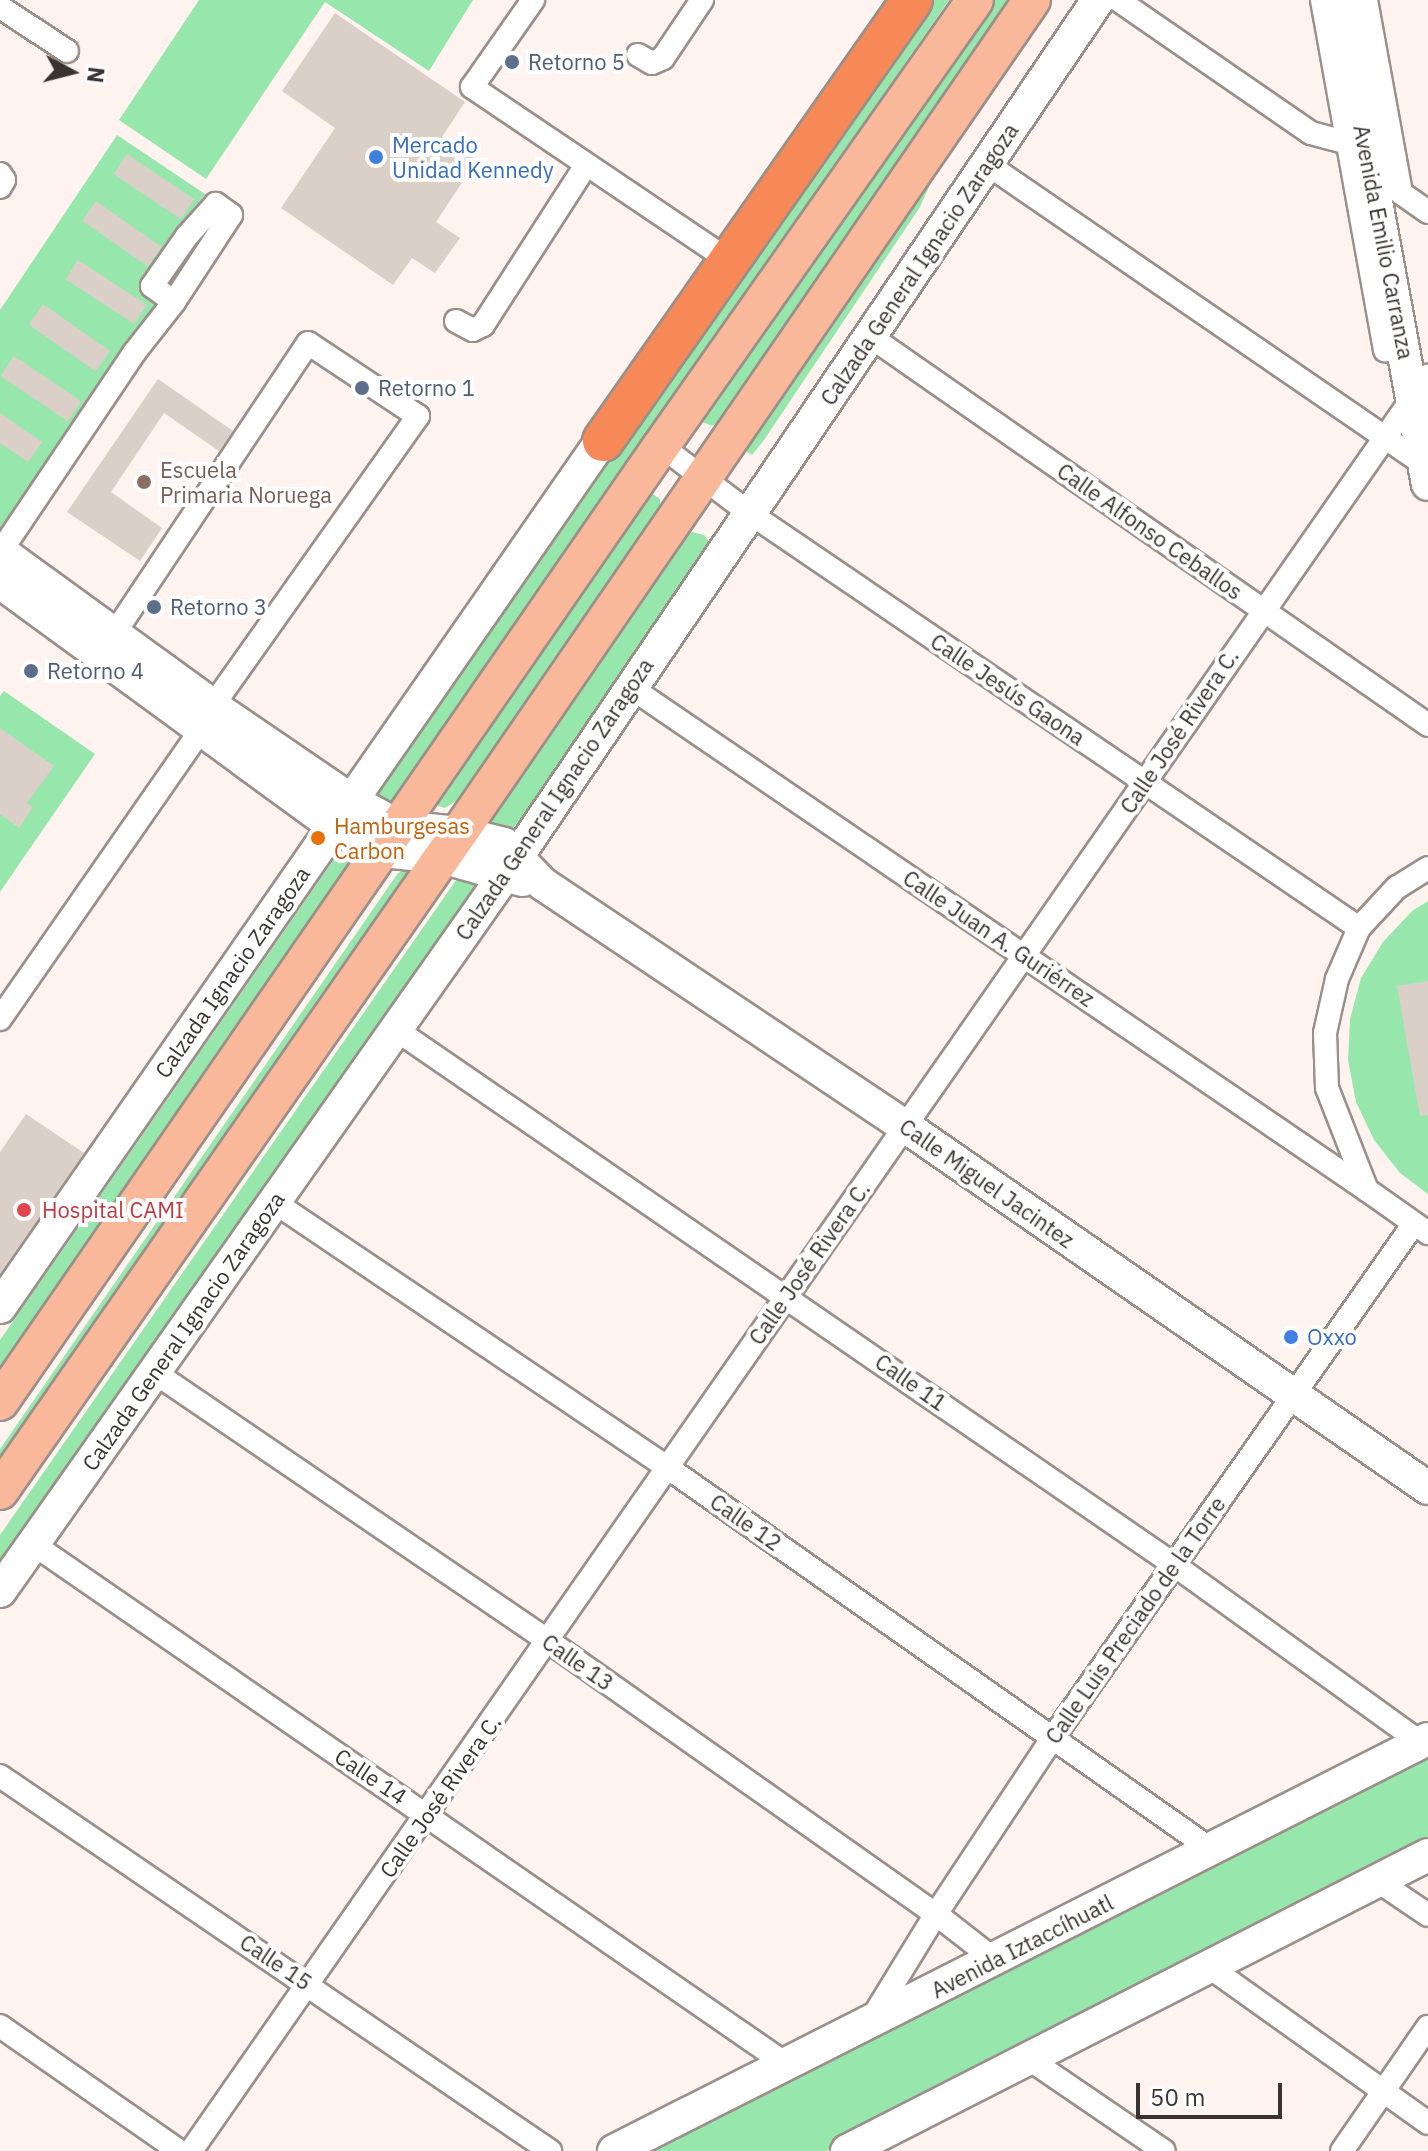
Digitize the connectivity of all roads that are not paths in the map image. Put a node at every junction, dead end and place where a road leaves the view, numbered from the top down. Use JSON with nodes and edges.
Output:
{"nodes":[{"id":1,"x":533,"y":0,"type":"edge"},
{"id":2,"x":702,"y":0,"type":"edge"},
{"id":3,"x":975,"y":0,"type":"edge"},
{"id":4,"x":1032,"y":0,"type":"edge"},
{"id":5,"x":1098,"y":0,"type":"edge"},
{"id":6,"x":1118,"y":0,"type":"edge"},
{"id":7,"x":1322,"y":0,"type":"edge"},
{"id":8,"x":1366,"y":0,"type":"edge"},
{"id":9,"x":906,"y":1,"type":"edge"},
{"id":10,"x":0,"y":7,"type":"edge"},
{"id":11,"x":1341,"y":13,"type":"edge"},
{"id":12,"x":67,"y":51,"type":"dead end"},
{"id":13,"x":638,"y":55,"type":"dead end"},
{"id":14,"x":1348,"y":143,"type":"junction"},
{"id":15,"x":987,"y":164,"type":"junction"},
{"id":16,"x":586,"y":165,"type":"junction"},
{"id":17,"x":0,"y":174,"type":"edge"},
{"id":18,"x":0,"y":187,"type":"edge"},
{"id":19,"x":1428,"y":212,"type":"edge"},
{"id":20,"x":718,"y":253,"type":"junction"},
{"id":21,"x":174,"y":302,"type":"dead end"},
{"id":22,"x":456,"y":321,"type":"dead end"},
{"id":23,"x":871,"y":337,"type":"junction"},
{"id":24,"x":1385,"y":350,"type":"dead end"},
{"id":25,"x":1421,"y":386,"type":"edge"},
{"id":26,"x":1385,"y":437,"type":"junction"},
{"id":27,"x":603,"y":441,"type":"junction"},
{"id":28,"x":661,"y":446,"type":"junction"},
{"id":29,"x":1427,"y":472,"type":"edge"},
{"id":30,"x":703,"y":477,"type":"junction"},
{"id":31,"x":748,"y":512,"type":"junction"},
{"id":32,"x":0,"y":551,"type":"edge"},
{"id":33,"x":0,"y":582,"type":"edge"},
{"id":34,"x":1262,"y":610,"type":"junction"},
{"id":35,"x":107,"y":646,"type":"junction"},
{"id":36,"x":630,"y":687,"type":"junction"},
{"id":37,"x":206,"y":718,"type":"junction"},
{"id":38,"x":1428,"y":725,"type":"edge"},
{"id":39,"x":1145,"y":782,"type":"junction"},
{"id":40,"x":351,"y":800,"type":"junction"},
{"id":41,"x":333,"y":826,"type":"junction"},
{"id":42,"x":391,"y":839,"type":"junction"},
{"id":43,"x":450,"y":845,"type":"junction"},
{"id":44,"x":511,"y":865,"type":"junction"},
{"id":45,"x":1428,"y":868,"type":"edge"},
{"id":46,"x":1359,"y":928,"type":"junction"},
{"id":47,"x":1024,"y":954,"type":"junction"},
{"id":48,"x":0,"y":1019,"type":"edge"},
{"id":49,"x":395,"y":1029,"type":"junction"},
{"id":50,"x":905,"y":1126,"type":"junction"},
{"id":51,"x":1367,"y":1190,"type":"junction"},
{"id":52,"x":274,"y":1202,"type":"junction"},
{"id":53,"x":1421,"y":1229,"type":"edge"},
{"id":54,"x":787,"y":1296,"type":"junction"},
{"id":55,"x":0,"y":1307,"type":"edge"},
{"id":56,"x":154,"y":1372,"type":"junction"},
{"id":57,"x":1291,"y":1395,"type":"junction"},
{"id":58,"x":0,"y":1402,"type":"edge"},
{"id":59,"x":667,"y":1467,"type":"junction"},
{"id":60,"x":1428,"y":1488,"type":"edge"},
{"id":61,"x":0,"y":1491,"type":"edge"},
{"id":62,"x":33,"y":1544,"type":"junction"},
{"id":63,"x":1173,"y":1564,"type":"junction"},
{"id":64,"x":0,"y":1591,"type":"edge"},
{"id":65,"x":547,"y":1640,"type":"junction"},
{"id":66,"x":1054,"y":1736,"type":"junction"},
{"id":67,"x":1424,"y":1741,"type":"edge"},
{"id":68,"x":0,"y":1776,"type":"edge"},
{"id":69,"x":427,"y":1815,"type":"junction"},
{"id":70,"x":1212,"y":1850,"type":"junction"},
{"id":71,"x":1428,"y":1855,"type":"edge"},
{"id":72,"x":1378,"y":1881,"type":"junction"},
{"id":73,"x":936,"y":1914,"type":"junction"},
{"id":74,"x":1428,"y":1915,"type":"edge"},
{"id":75,"x":995,"y":1960,"type":"junction"},
{"id":76,"x":1208,"y":1966,"type":"junction"},
{"id":77,"x":310,"y":1984,"type":"junction"},
{"id":78,"x":869,"y":2023,"type":"junction"},
{"id":79,"x":0,"y":2026,"type":"edge"},
{"id":80,"x":1428,"y":2027,"type":"edge"},
{"id":81,"x":1029,"y":2059,"type":"junction"},
{"id":82,"x":786,"y":2064,"type":"junction"},
{"id":83,"x":1383,"y":2091,"type":"junction"},
{"id":84,"x":1428,"y":2123,"type":"edge"},
{"id":85,"x":857,"y":2149,"type":"edge"},
{"id":86,"x":179,"y":2151,"type":"edge"},
{"id":87,"x":191,"y":2151,"type":"edge"},
{"id":88,"x":550,"y":2151,"type":"edge"},
{"id":89,"x":614,"y":2151,"type":"edge"},
{"id":90,"x":1164,"y":2151,"type":"edge"},
{"id":91,"x":1342,"y":2151,"type":"edge"}],
"edges":[{"from":1,"to":16,"type":"street"},
{"from":2,"to":13,"type":"street"},
{"from":3,"to":28,"type":"main road"},
{"from":4,"to":30,"type":"main road"},
{"from":5,"to":15,"type":"main road","name":"Calzada General Ignacio Zaragoza"},
{"from":6,"to":14,"type":"street"},
{"from":7,"to":14,"type":"street"},
{"from":8,"to":19,"type":"street","name":"Avenida Emilio Carranza"},
{"from":9,"to":20,"type":"main road"},
{"from":9,"to":27,"type":"highway"},
{"from":10,"to":12,"type":"street"},
{"from":11,"to":25,"type":"main road","name":"Avenida Emilio Carranza"},
{"from":14,"to":24,"type":"street"},
{"from":15,"to":23,"type":"main road","name":"Calzada General Ignacio Zaragoza"},
{"from":15,"to":26,"type":"street"},
{"from":16,"to":20,"type":"street"},
{"from":16,"to":22,"type":"street"},
{"from":17,"to":18,"type":"street"},
{"from":20,"to":27,"type":"main road"},
{"from":21,"to":32,"type":"street"},
{"from":23,"to":31,"type":"main road","name":"Calzada General Ignacio Zaragoza"},
{"from":23,"to":34,"type":"street","name":"Calle Alfonso Ceballos"},
{"from":25,"to":26,"type":"street","name":"Calle José Rivera C."},
{"from":25,"to":29,"type":"main road","name":"Avenida Emilio Carranza"},
{"from":26,"to":29,"type":"street"},
{"from":26,"to":34,"type":"street","name":"Calle José Rivera C."},
{"from":27,"to":40,"type":"main road","name":"Calzada Ignacio Zaragoza"},
{"from":28,"to":30,"type":"street","name":"Calle Jesús Gaona"},
{"from":28,"to":42,"type":"main road"},
{"from":30,"to":31,"type":"street","name":"Calle Jesús Gaona"},
{"from":30,"to":43,"type":"main road"},
{"from":31,"to":36,"type":"main road","name":"Calzada General Ignacio Zaragoza"},
{"from":31,"to":39,"type":"street","name":"Calle Jesús Gaona"},
{"from":32,"to":35,"type":"main road"},
{"from":33,"to":35,"type":"main road"},
{"from":34,"to":38,"type":"street","name":"Calle Alfonso Ceballos"},
{"from":34,"to":39,"type":"street","name":"Calle José Rivera C."},
{"from":35,"to":37,"type":"main road"},
{"from":35,"to":37,"type":"street"},
{"from":36,"to":44,"type":"main road","name":"Calzada General Ignacio Zaragoza"},
{"from":36,"to":47,"type":"street","name":"Calle Juan A. Guriérrez"},
{"from":37,"to":40,"type":"main road"},
{"from":37,"to":41,"type":"main road"},
{"from":37,"to":48,"type":"street"},
{"from":39,"to":46,"type":"street","name":"Calle Jesús Gaona"},
{"from":39,"to":47,"type":"street","name":"Calle José Rivera C."},
{"from":40,"to":41,"type":"main road","name":"Calzada Ignacio Zaragoza"},
{"from":40,"to":42,"type":"main road"},
{"from":41,"to":42,"type":"main road"},
{"from":41,"to":55,"type":"main road","name":"Calzada Ignacio Zaragoza"},
{"from":42,"to":43,"type":"main road"},
{"from":42,"to":58,"type":"main road"},
{"from":43,"to":44,"type":"main road"},
{"from":43,"to":61,"type":"main road"},
{"from":44,"to":49,"type":"main road","name":"Calzada General Ignacio Zaragoza"},
{"from":44,"to":50,"type":"main road","name":"Calle Miguel Jacintez"},
{"from":45,"to":46,"type":"street"},
{"from":46,"to":51,"type":"street"},
{"from":47,"to":50,"type":"street","name":"Calle José Rivera C."},
{"from":47,"to":51,"type":"street","name":"Calle Juan A. Guriérrez"},
{"from":49,"to":52,"type":"main road","name":"Calzada General Ignacio Zaragoza"},
{"from":49,"to":54,"type":"street","name":"Calle 11"},
{"from":50,"to":54,"type":"street","name":"Calle José Rivera C."},
{"from":50,"to":57,"type":"main road","name":"Calle Miguel Jacintez"},
{"from":51,"to":53,"type":"street","name":"Calle Juan A. Guriérrez"},
{"from":52,"to":56,"type":"main road","name":"Calzada General Ignacio Zaragoza"},
{"from":52,"to":59,"type":"street","name":"Calle 12"},
{"from":53,"to":57,"type":"street","name":"Calle Luis Preciado de la Torre"},
{"from":54,"to":59,"type":"street","name":"Calle José Rivera C."},
{"from":54,"to":63,"type":"street","name":"Calle 11"},
{"from":56,"to":62,"type":"main road","name":"Calzada General Ignacio Zaragoza"},
{"from":56,"to":65,"type":"street","name":"Calle 13"},
{"from":57,"to":60,"type":"main road","name":"Calle Miguel Jacintez"},
{"from":57,"to":63,"type":"street","name":"Calle Luis Preciado de la Torre"},
{"from":59,"to":65,"type":"street","name":"Calle José Rivera C."},
{"from":59,"to":66,"type":"street","name":"Calle 12"},
{"from":62,"to":64,"type":"main road","name":"Calzada General Ignacio Zaragoza"},
{"from":62,"to":69,"type":"street","name":"Calle 14"},
{"from":63,"to":66,"type":"street","name":"Calle Luis Preciado de la Torre"},
{"from":63,"to":67,"type":"street","name":"Calle 11"},
{"from":65,"to":69,"type":"street","name":"Calle José Rivera C."},
{"from":65,"to":73,"type":"street","name":"Calle 13"},
{"from":66,"to":70,"type":"street","name":"Calle 12"},
{"from":66,"to":73,"type":"street","name":"Calle Luis Preciado de la Torre"},
{"from":67,"to":70,"type":"main road","name":"Avenida Iztaccíhuatl"},
{"from":68,"to":77,"type":"street","name":"Calle 15"},
{"from":69,"to":77,"type":"street","name":"Calle José Rivera C."},
{"from":69,"to":82,"type":"street","name":"Calle 14"},
{"from":70,"to":75,"type":"main road","name":"Avenida Iztaccíhuatl"},
{"from":71,"to":72,"type":"main road"},
{"from":72,"to":74,"type":"street"},
{"from":72,"to":76,"type":"main road"},
{"from":73,"to":75,"type":"street","name":"Calle 13"},
{"from":73,"to":78,"type":"street","name":"Calle Luis Preciado de la Torre"},
{"from":75,"to":78,"type":"main road","name":"Avenida Iztaccíhuatl"},
{"from":76,"to":81,"type":"main road"},
{"from":76,"to":83,"type":"street"},
{"from":77,"to":87,"type":"street","name":"Calle José Rivera C."},
{"from":77,"to":88,"type":"street","name":"Calle 15"},
{"from":78,"to":82,"type":"main road","name":"Avenida Iztaccíhuatl"},
{"from":79,"to":86,"type":"street"},
{"from":80,"to":83,"type":"street"},
{"from":81,"to":85,"type":"main road"},
{"from":81,"to":90,"type":"street"},
{"from":82,"to":89,"type":"main road","name":"Avenida Iztaccíhuatl"},
{"from":83,"to":84,"type":"street"},
{"from":83,"to":91,"type":"street"}]}
